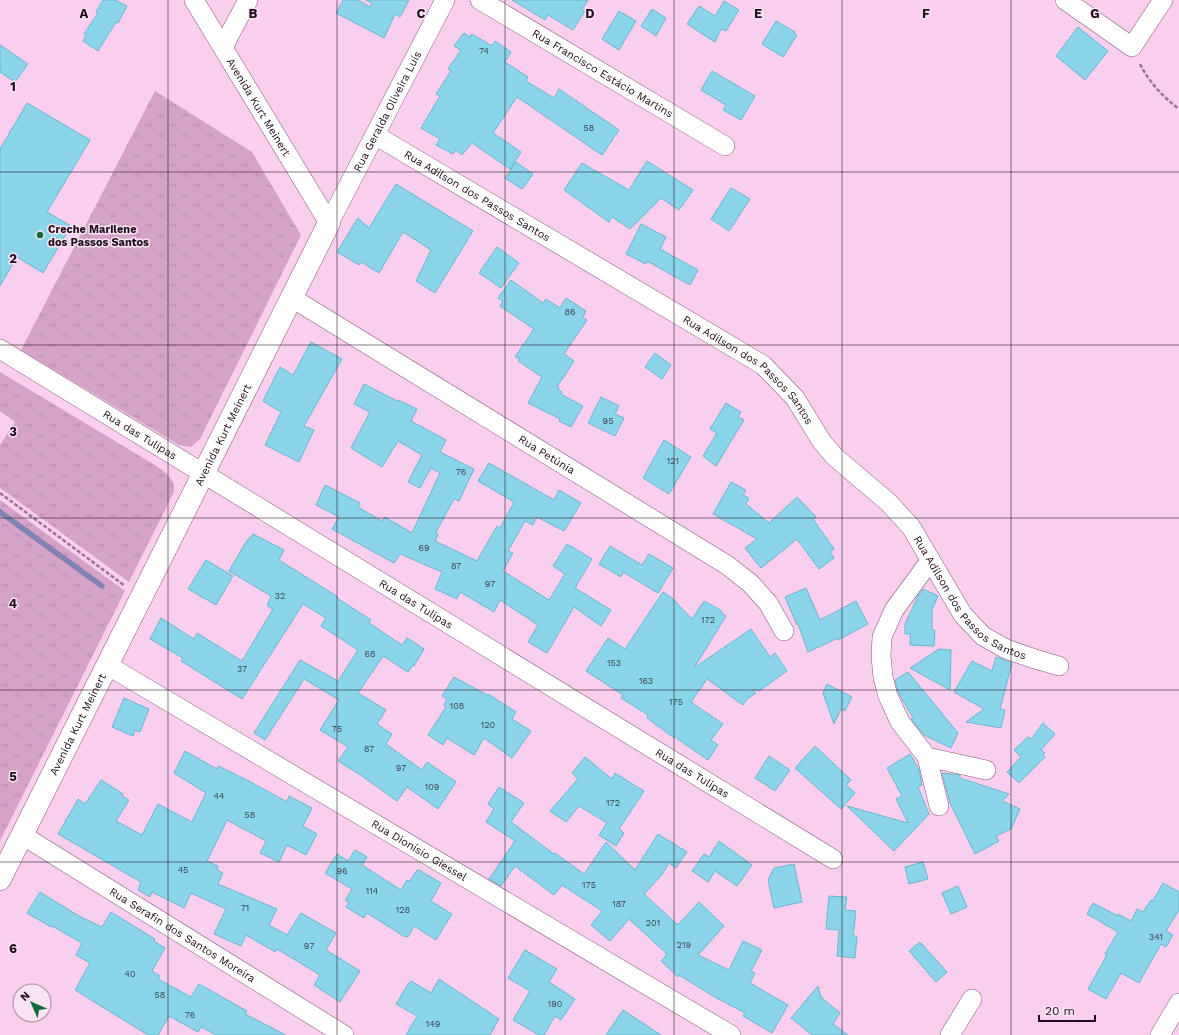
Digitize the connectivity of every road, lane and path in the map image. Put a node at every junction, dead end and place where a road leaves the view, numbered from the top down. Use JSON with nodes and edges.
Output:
{"nodes":[{"id":1,"x":194,"y":0,"type":"edge"},
{"id":2,"x":248,"y":0,"type":"edge"},
{"id":3,"x":445,"y":0,"type":"edge"},
{"id":4,"x":480,"y":0,"type":"edge"},
{"id":5,"x":1065,"y":0,"type":"edge"},
{"id":6,"x":1163,"y":0,"type":"edge"},
{"id":7,"x":223,"y":47,"type":"junction"},
{"id":8,"x":1132,"y":47,"type":"junction"},
{"id":9,"x":1179,"y":109,"type":"edge"},
{"id":10,"x":375,"y":135,"type":"junction"},
{"id":11,"x":725,"y":146,"type":"dead end"},
{"id":12,"x":329,"y":223,"type":"junction"},
{"id":13,"x":292,"y":298,"type":"junction"},
{"id":14,"x":0,"y":349,"type":"edge"},
{"id":15,"x":203,"y":474,"type":"junction"},
{"id":16,"x":0,"y":493,"type":"edge"},
{"id":17,"x":930,"y":561,"type":"junction"},
{"id":18,"x":141,"y":598,"type":"junction"},
{"id":19,"x":784,"y":631,"type":"dead end"},
{"id":20,"x":107,"y":665,"type":"junction"},
{"id":21,"x":1059,"y":666,"type":"dead end"},
{"id":22,"x":928,"y":758,"type":"junction"},
{"id":23,"x":986,"y":770,"type":"dead end"},
{"id":24,"x":939,"y":806,"type":"dead end"},
{"id":25,"x":22,"y":834,"type":"junction"},
{"id":26,"x":833,"y":858,"type":"dead end"},
{"id":27,"x":0,"y":879,"type":"edge"},
{"id":28,"x":972,"y":999,"type":"dead end"},
{"id":29,"x":1179,"y":1003,"type":"edge"},
{"id":30,"x":344,"y":1035,"type":"edge"},
{"id":31,"x":731,"y":1035,"type":"edge"},
{"id":32,"x":950,"y":1035,"type":"edge"},
{"id":33,"x":1160,"y":1035,"type":"edge"}],
"edges":[{"from":1,"to":7,"type":"street","name":"Avenida Kurt Meinert"},
{"from":2,"to":7,"type":"street"},
{"from":3,"to":10,"type":"street","name":"Rua Geralda Oliveira Luís"},
{"from":4,"to":11,"type":"street","name":"Rua Francisco Estácio Martins"},
{"from":5,"to":8,"type":"street"},
{"from":6,"to":8,"type":"street"},
{"from":7,"to":12,"type":"street","name":"Avenida Kurt Meinert"},
{"from":8,"to":9,"type":"path"},
{"from":10,"to":12,"type":"street","name":"Rua Geralda Oliveira Luís"},
{"from":10,"to":17,"type":"street","name":"Rua Adilson dos Passos Santos"},
{"from":12,"to":13,"type":"main road","name":"Avenida Kurt Meinert"},
{"from":13,"to":15,"type":"main road","name":"Avenida Kurt Meinert"},
{"from":13,"to":19,"type":"street","name":"Rua Petúnia"},
{"from":14,"to":15,"type":"street","name":"Rua das Tulipas"},
{"from":15,"to":18,"type":"main road","name":"Avenida Kurt Meinert"},
{"from":15,"to":26,"type":"street","name":"Rua das Tulipas"},
{"from":16,"to":18,"type":"path"},
{"from":17,"to":21,"type":"street","name":"Rua Adilson dos Passos Santos"},
{"from":17,"to":22,"type":"street"},
{"from":18,"to":20,"type":"main road","name":"Avenida Kurt Meinert"},
{"from":20,"to":25,"type":"main road","name":"Avenida Kurt Meinert"},
{"from":20,"to":31,"type":"street","name":"Rua Dionísio Giessel"},
{"from":22,"to":23,"type":"street"},
{"from":22,"to":24,"type":"street"},
{"from":25,"to":27,"type":"main road","name":"Avenida Kurt Meinert"},
{"from":25,"to":30,"type":"street","name":"Rua Serafin dos Santos Moreira"},
{"from":28,"to":32,"type":"street"},
{"from":29,"to":33,"type":"street"}]}
